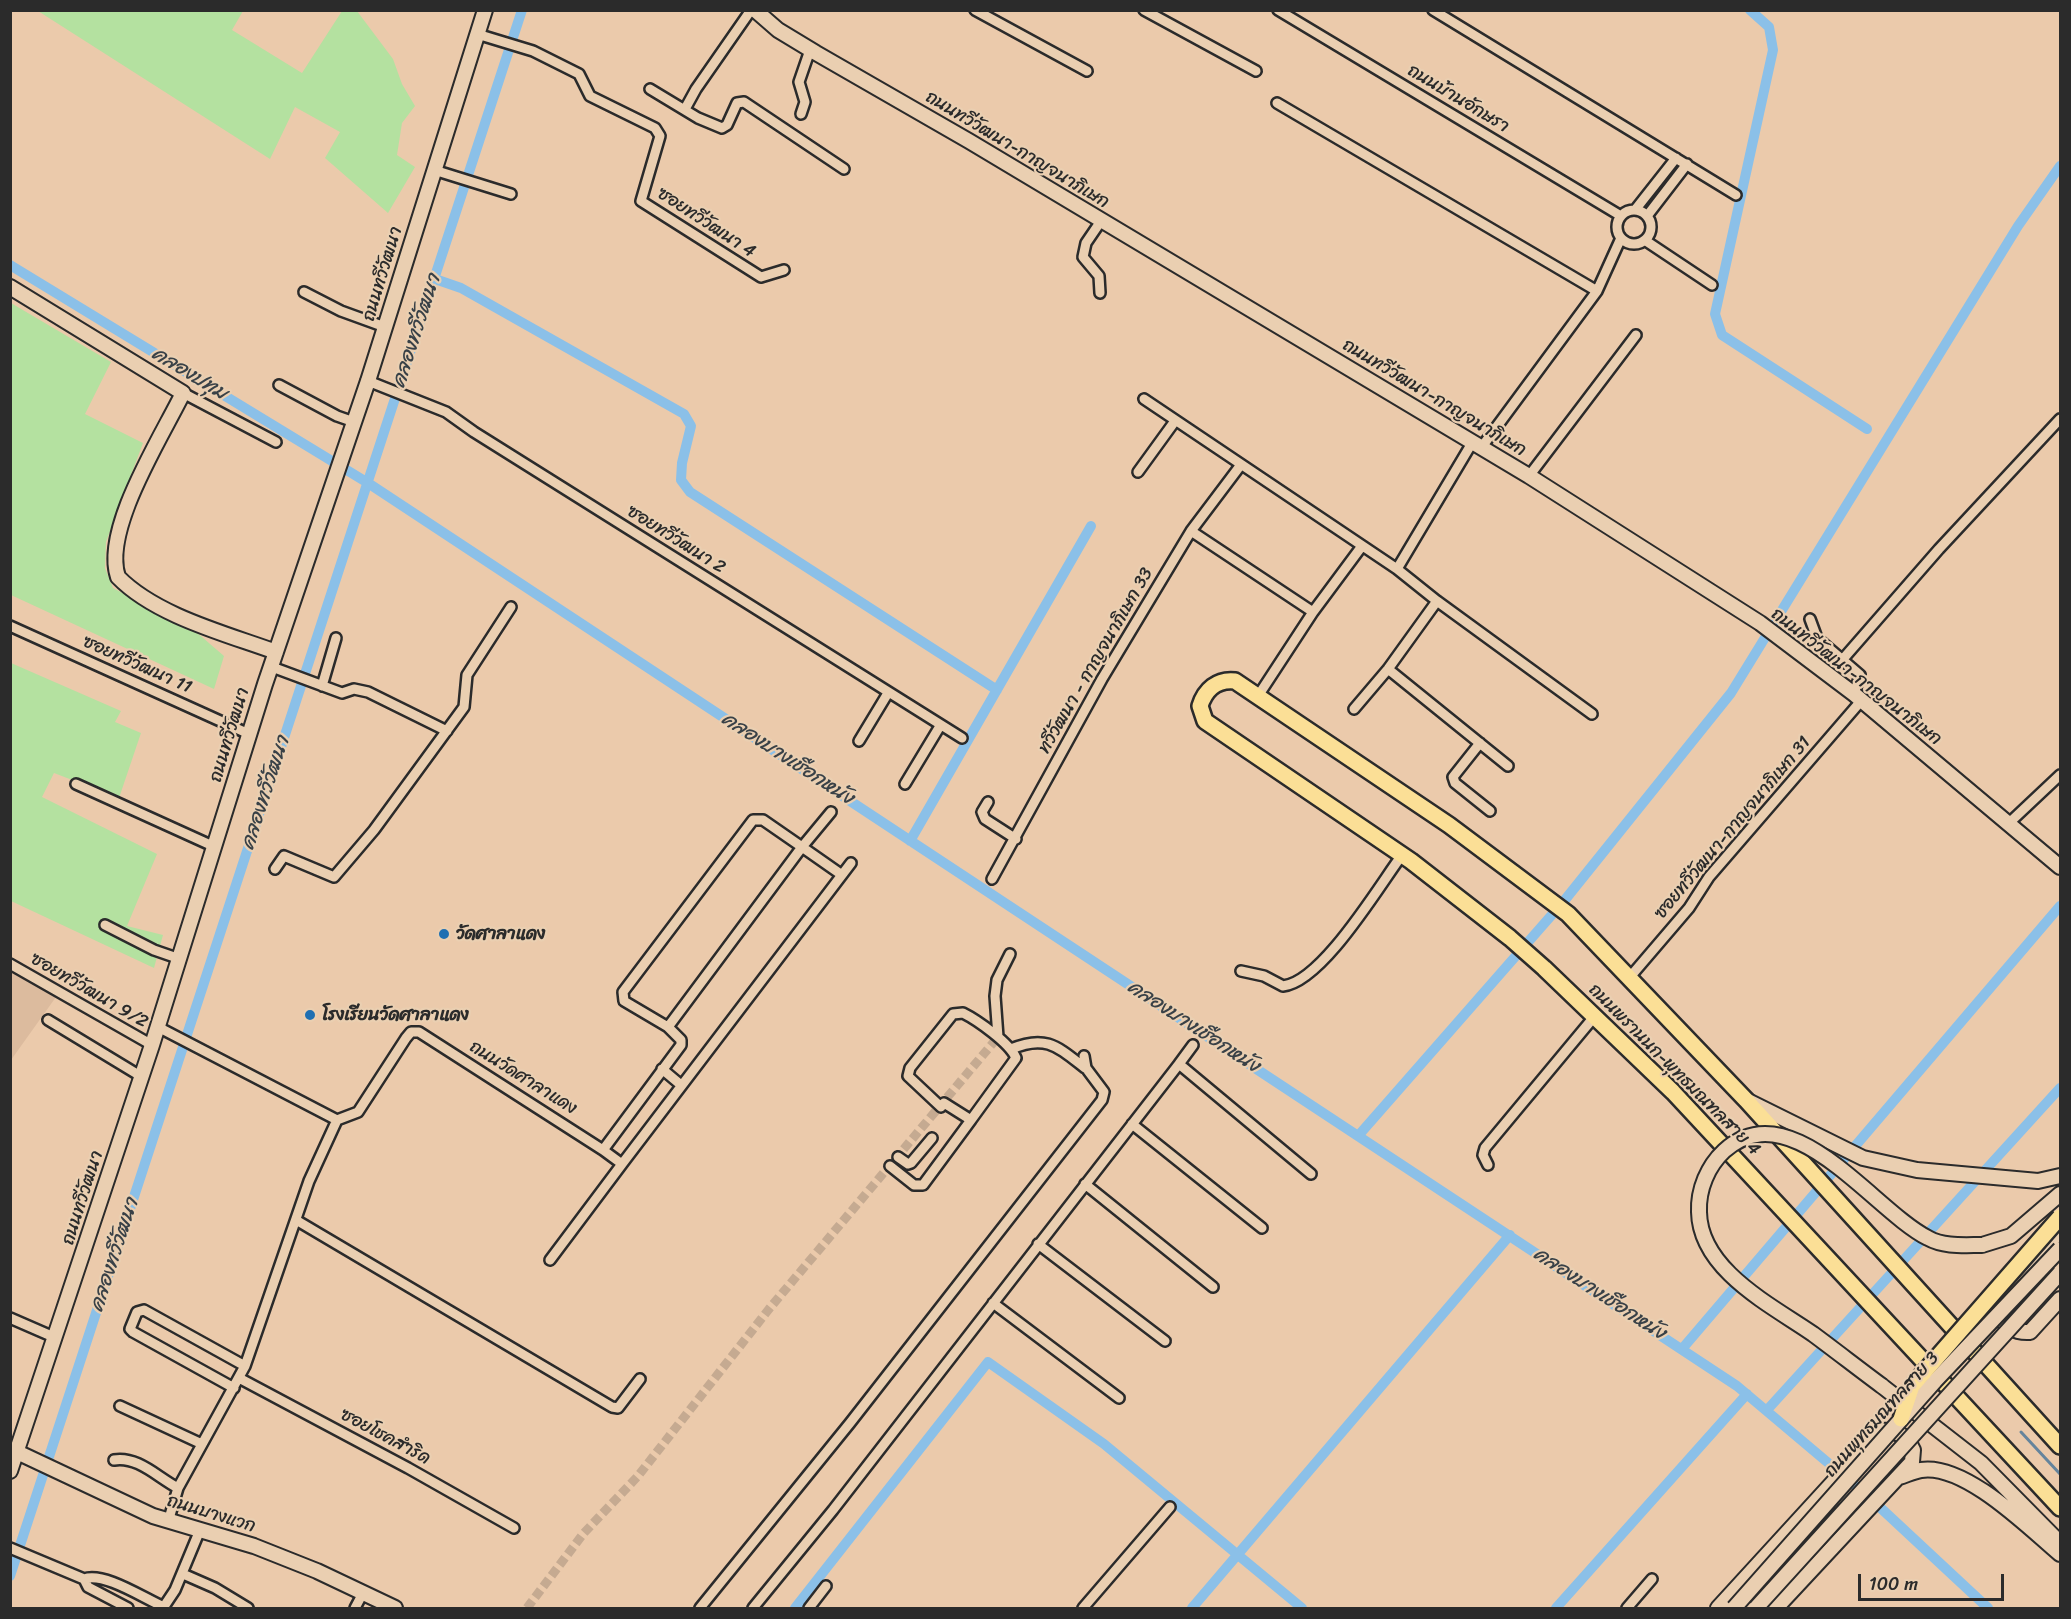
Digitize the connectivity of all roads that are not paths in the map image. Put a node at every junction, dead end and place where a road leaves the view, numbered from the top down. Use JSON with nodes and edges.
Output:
{"nodes":[{"id":1,"x":485,"y":10,"type":"edge"},
{"id":2,"x":753,"y":10,"type":"edge"},
{"id":3,"x":975,"y":10,"type":"edge"},
{"id":4,"x":1144,"y":10,"type":"edge"},
{"id":5,"x":1278,"y":10,"type":"edge"},
{"id":6,"x":1433,"y":10,"type":"edge"},
{"id":7,"x":477,"y":34,"type":"junction"},
{"id":8,"x":810,"y":50,"type":"junction"},
{"id":9,"x":1256,"y":71,"type":"dead end"},
{"id":10,"x":1087,"y":72,"type":"dead end"},
{"id":11,"x":650,"y":89,"type":"dead end"},
{"id":12,"x":1277,"y":103,"type":"dead end"},
{"id":13,"x":685,"y":109,"type":"junction"},
{"id":14,"x":801,"y":114,"type":"dead end"},
{"id":15,"x":1676,"y":158,"type":"junction"},
{"id":16,"x":1687,"y":164,"type":"junction"},
{"id":17,"x":844,"y":169,"type":"dead end"},
{"id":18,"x":441,"y":171,"type":"junction"},
{"id":19,"x":511,"y":194,"type":"dead end"},
{"id":20,"x":1736,"y":195,"type":"dead end"},
{"id":21,"x":1635,"y":210,"type":"junction"},
{"id":22,"x":1621,"y":216,"type":"junction"},
{"id":23,"x":1647,"y":216,"type":"junction"},
{"id":24,"x":1101,"y":221,"type":"junction"},
{"id":25,"x":1621,"y":238,"type":"junction"},
{"id":26,"x":1646,"y":241,"type":"junction"},
{"id":27,"x":784,"y":270,"type":"dead end"},
{"id":28,"x":1712,"y":285,"type":"dead end"},
{"id":29,"x":10,"y":287,"type":"edge"},
{"id":30,"x":1597,"y":291,"type":"junction"},
{"id":31,"x":304,"y":292,"type":"dead end"},
{"id":32,"x":1100,"y":293,"type":"dead end"},
{"id":33,"x":385,"y":327,"type":"junction"},
{"id":34,"x":1636,"y":334,"type":"dead end"},
{"id":35,"x":368,"y":381,"type":"junction"},
{"id":36,"x":279,"y":385,"type":"dead end"},
{"id":37,"x":183,"y":393,"type":"junction"},
{"id":38,"x":1144,"y":399,"type":"dead end"},
{"id":39,"x":2061,"y":419,"type":"edge"},
{"id":40,"x":1175,"y":421,"type":"junction"},
{"id":41,"x":354,"y":422,"type":"junction"},
{"id":42,"x":276,"y":442,"type":"dead end"},
{"id":43,"x":1476,"y":446,"type":"junction"},
{"id":44,"x":1240,"y":466,"type":"junction"},
{"id":45,"x":1138,"y":472,"type":"dead end"},
{"id":46,"x":1529,"y":476,"type":"junction"},
{"id":47,"x":1191,"y":531,"type":"junction"},
{"id":48,"x":1362,"y":546,"type":"junction"},
{"id":49,"x":1397,"y":569,"type":"junction"},
{"id":50,"x":1437,"y":601,"type":"junction"},
{"id":51,"x":511,"y":607,"type":"dead end"},
{"id":52,"x":1313,"y":612,"type":"junction"},
{"id":53,"x":1810,"y":619,"type":"dead end"},
{"id":54,"x":10,"y":626,"type":"edge"},
{"id":55,"x":336,"y":638,"type":"dead end"},
{"id":56,"x":276,"y":652,"type":"junction"},
{"id":57,"x":1843,"y":659,"type":"junction"},
{"id":58,"x":272,"y":667,"type":"junction"},
{"id":59,"x":1388,"y":669,"type":"junction"},
{"id":60,"x":322,"y":686,"type":"junction"},
{"id":61,"x":888,"y":693,"type":"junction"},
{"id":62,"x":1258,"y":696,"type":"junction"},
{"id":63,"x":1858,"y":698,"type":"junction"},
{"id":64,"x":1354,"y":709,"type":"dead end"},
{"id":65,"x":1592,"y":714,"type":"dead end"},
{"id":66,"x":940,"y":726,"type":"junction"},
{"id":67,"x":447,"y":731,"type":"junction"},
{"id":68,"x":249,"y":734,"type":"junction"},
{"id":69,"x":962,"y":738,"type":"dead end"},
{"id":70,"x":859,"y":741,"type":"dead end"},
{"id":71,"x":1480,"y":743,"type":"junction"},
{"id":72,"x":1508,"y":766,"type":"dead end"},
{"id":73,"x":2061,"y":775,"type":"edge"},
{"id":74,"x":76,"y":784,"type":"dead end"},
{"id":75,"x":905,"y":784,"type":"dead end"},
{"id":76,"x":988,"y":802,"type":"dead end"},
{"id":77,"x":1490,"y":811,"type":"dead end"},
{"id":78,"x":831,"y":812,"type":"dead end"},
{"id":79,"x":2008,"y":824,"type":"junction"},
{"id":80,"x":1016,"y":839,"type":"junction"},
{"id":81,"x":214,"y":847,"type":"junction"},
{"id":82,"x":802,"y":847,"type":"junction"},
{"id":83,"x":1402,"y":855,"type":"junction"},
{"id":84,"x":851,"y":863,"type":"dead end"},
{"id":85,"x":2061,"y":867,"type":"edge"},
{"id":86,"x":275,"y":869,"type":"dead end"},
{"id":87,"x":842,"y":875,"type":"junction"},
{"id":88,"x":992,"y":879,"type":"dead end"},
{"id":89,"x":105,"y":925,"type":"dead end"},
{"id":90,"x":1010,"y":954,"type":"dead end"},
{"id":91,"x":180,"y":959,"type":"junction"},
{"id":92,"x":10,"y":964,"type":"edge"},
{"id":93,"x":1241,"y":971,"type":"dead end"},
{"id":94,"x":1630,"y":977,"type":"junction"},
{"id":95,"x":1594,"y":1017,"type":"junction"},
{"id":96,"x":48,"y":1020,"type":"dead end"},
{"id":97,"x":158,"y":1027,"type":"junction"},
{"id":98,"x":668,"y":1028,"type":"junction"},
{"id":99,"x":998,"y":1037,"type":"junction"},
{"id":100,"x":1193,"y":1045,"type":"dead end"},
{"id":101,"x":152,"y":1046,"type":"junction"},
{"id":102,"x":1011,"y":1049,"type":"junction"},
{"id":103,"x":1084,"y":1056,"type":"dead end"},
{"id":104,"x":1179,"y":1064,"type":"junction"},
{"id":105,"x":1086,"y":1068,"type":"junction"},
{"id":106,"x":662,"y":1069,"type":"junction"},
{"id":107,"x":142,"y":1077,"type":"junction"},
{"id":108,"x":681,"y":1084,"type":"junction"},
{"id":109,"x":1746,"y":1100,"type":"junction"},
{"id":110,"x":337,"y":1120,"type":"junction"},
{"id":111,"x":971,"y":1120,"type":"junction"},
{"id":112,"x":1132,"y":1124,"type":"junction"},
{"id":113,"x":932,"y":1138,"type":"dead end"},
{"id":114,"x":603,"y":1150,"type":"junction"},
{"id":115,"x":898,"y":1157,"type":"dead end"},
{"id":116,"x":622,"y":1164,"type":"junction"},
{"id":117,"x":1488,"y":1165,"type":"dead end"},
{"id":118,"x":890,"y":1166,"type":"dead end"},
{"id":119,"x":1311,"y":1174,"type":"dead end"},
{"id":120,"x":2061,"y":1176,"type":"edge"},
{"id":121,"x":1085,"y":1184,"type":"junction"},
{"id":122,"x":2061,"y":1194,"type":"edge"},
{"id":123,"x":2061,"y":1217,"type":"edge"},
{"id":124,"x":296,"y":1220,"type":"junction"},
{"id":125,"x":1262,"y":1228,"type":"dead end"},
{"id":126,"x":2061,"y":1230,"type":"edge"},
{"id":127,"x":1038,"y":1244,"type":"junction"},
{"id":128,"x":2061,"y":1249,"type":"edge"},
{"id":129,"x":550,"y":1260,"type":"dead end"},
{"id":130,"x":2061,"y":1273,"type":"edge"},
{"id":131,"x":1213,"y":1287,"type":"dead end"},
{"id":132,"x":2061,"y":1299,"type":"edge"},
{"id":133,"x":993,"y":1303,"type":"junction"},
{"id":134,"x":10,"y":1318,"type":"edge"},
{"id":135,"x":56,"y":1338,"type":"junction"},
{"id":136,"x":1165,"y":1341,"type":"dead end"},
{"id":137,"x":245,"y":1366,"type":"junction"},
{"id":138,"x":239,"y":1378,"type":"junction"},
{"id":139,"x":640,"y":1379,"type":"dead end"},
{"id":140,"x":234,"y":1388,"type":"junction"},
{"id":141,"x":1119,"y":1398,"type":"dead end"},
{"id":142,"x":120,"y":1406,"type":"dead end"},
{"id":143,"x":1901,"y":1419,"type":"junction"},
{"id":144,"x":202,"y":1444,"type":"junction"},
{"id":145,"x":2061,"y":1446,"type":"edge"},
{"id":146,"x":14,"y":1454,"type":"edge"},
{"id":147,"x":114,"y":1460,"type":"dead end"},
{"id":148,"x":1893,"y":1482,"type":"junction"},
{"id":149,"x":178,"y":1488,"type":"junction"},
{"id":150,"x":1170,"y":1507,"type":"dead end"},
{"id":151,"x":2061,"y":1508,"type":"edge"},
{"id":152,"x":168,"y":1522,"type":"junction"},
{"id":153,"x":514,"y":1528,"type":"dead end"},
{"id":154,"x":200,"y":1530,"type":"junction"},
{"id":155,"x":2061,"y":1543,"type":"edge"},
{"id":156,"x":10,"y":1548,"type":"edge"},
{"id":157,"x":2061,"y":1554,"type":"edge"},
{"id":158,"x":183,"y":1574,"type":"junction"},
{"id":159,"x":84,"y":1579,"type":"junction"},
{"id":160,"x":1652,"y":1579,"type":"dead end"},
{"id":161,"x":826,"y":1586,"type":"dead end"},
{"id":162,"x":363,"y":1593,"type":"junction"},
{"id":163,"x":128,"y":1608,"type":"edge"},
{"id":164,"x":164,"y":1608,"type":"edge"},
{"id":165,"x":248,"y":1608,"type":"edge"},
{"id":166,"x":355,"y":1608,"type":"edge"},
{"id":167,"x":395,"y":1608,"type":"edge"},
{"id":168,"x":700,"y":1608,"type":"edge"},
{"id":169,"x":753,"y":1608,"type":"edge"},
{"id":170,"x":809,"y":1608,"type":"edge"},
{"id":171,"x":1083,"y":1608,"type":"edge"},
{"id":172,"x":1627,"y":1608,"type":"edge"},
{"id":173,"x":1718,"y":1608,"type":"edge"},
{"id":174,"x":1734,"y":1608,"type":"edge"},
{"id":175,"x":1756,"y":1608,"type":"edge"},
{"id":176,"x":1776,"y":1608,"type":"edge"}],
"edges":[{"from":1,"to":7,"type":"main road","name":"ถนนทวีวัฒนา"},
{"from":2,"to":8,"type":"main road","name":"ถนนทวีวัฒนา-กาญจนาภิเษก"},
{"from":2,"to":13,"type":"street"},
{"from":3,"to":10,"type":"street"},
{"from":4,"to":9,"type":"street"},
{"from":5,"to":22,"type":"street","name":"ถนนบ้านอักษรา"},
{"from":6,"to":15,"type":"street"},
{"from":7,"to":18,"type":"main road","name":"ถนนทวีวัฒนา"},
{"from":7,"to":27,"type":"street","name":"ซอยทวีวัฒนา 4"},
{"from":8,"to":14,"type":"street"},
{"from":8,"to":24,"type":"main road","name":"ถนนทวีวัฒนา-กาญจนาภิเษก"},
{"from":11,"to":13,"type":"street"},
{"from":12,"to":30,"type":"street"},
{"from":13,"to":17,"type":"street"},
{"from":15,"to":16,"type":"street"},
{"from":15,"to":21,"type":"street"},
{"from":16,"to":20,"type":"street"},
{"from":16,"to":23,"type":"street"},
{"from":18,"to":19,"type":"street"},
{"from":18,"to":33,"type":"main road","name":"ถนนทวีวัฒนา"},
{"from":21,"to":22,"type":"street"},
{"from":21,"to":23,"type":"street"},
{"from":22,"to":25,"type":"street"},
{"from":23,"to":26,"type":"street"},
{"from":24,"to":32,"type":"street"},
{"from":24,"to":43,"type":"main road","name":"ถนนทวีวัฒนา-กาญจนาภิเษก"},
{"from":25,"to":26,"type":"street"},
{"from":25,"to":30,"type":"street"},
{"from":26,"to":28,"type":"street"},
{"from":29,"to":37,"type":"main road"},
{"from":30,"to":43,"type":"street"},
{"from":31,"to":33,"type":"street"},
{"from":33,"to":35,"type":"main road","name":"ถนนทวีวัฒนา"},
{"from":34,"to":46,"type":"street"},
{"from":35,"to":41,"type":"main road","name":"ถนนทวีวัฒนา"},
{"from":35,"to":61,"type":"street","name":"ซอยทวีวัฒนา 2"},
{"from":36,"to":41,"type":"street"},
{"from":37,"to":42,"type":"street"},
{"from":37,"to":56,"type":"main road"},
{"from":38,"to":40,"type":"street"},
{"from":39,"to":57,"type":"street"},
{"from":40,"to":44,"type":"street"},
{"from":40,"to":45,"type":"street"},
{"from":41,"to":56,"type":"main road","name":"ถนนทวีวัฒนา"},
{"from":43,"to":46,"type":"main road","name":"ถนนทวีวัฒนา-กาญจนาภิเษก"},
{"from":43,"to":49,"type":"street"},
{"from":44,"to":47,"type":"street","name":"ทวีวัฒนา - กาญจนาภิเษก 33"},
{"from":44,"to":48,"type":"street"},
{"from":46,"to":63,"type":"main road","name":"ถนนทวีวัฒนา-กาญจนาภิเษก"},
{"from":47,"to":52,"type":"street"},
{"from":47,"to":80,"type":"street","name":"ทวีวัฒนา - กาญจนาภิเษก 33"},
{"from":48,"to":49,"type":"street"},
{"from":48,"to":52,"type":"street"},
{"from":49,"to":50,"type":"street"},
{"from":50,"to":59,"type":"street"},
{"from":50,"to":65,"type":"street"},
{"from":51,"to":67,"type":"street"},
{"from":52,"to":62,"type":"street"},
{"from":53,"to":57,"type":"street"},
{"from":54,"to":68,"type":"street","name":"ซอยทวีวัฒนา 11"},
{"from":55,"to":60,"type":"street"},
{"from":56,"to":58,"type":"main road","name":"ถนนทวีวัฒนา"},
{"from":57,"to":63,"type":"street"},
{"from":58,"to":60,"type":"street"},
{"from":58,"to":68,"type":"main road","name":"ถนนทวีวัฒนา"},
{"from":59,"to":64,"type":"street"},
{"from":59,"to":71,"type":"street"},
{"from":60,"to":67,"type":"street"},
{"from":61,"to":66,"type":"street","name":"ซอยทวีวัฒนา 2"},
{"from":61,"to":70,"type":"street"},
{"from":62,"to":83,"type":"main road","name":"ถนนพรานนก-พุทธมณฑลสาย 4"},
{"from":62,"to":94,"type":"main road","name":"ถนนพรานนก-พุทธมณฑลสาย 4"},
{"from":63,"to":79,"type":"main road","name":"ถนนทวีวัฒนา-กาญจนาภิเษก"},
{"from":63,"to":94,"type":"street","name":"ซอยทวีวัฒนา-กาญจนาภิเษก 31"},
{"from":66,"to":69,"type":"street","name":"ซอยทวีวัฒนา 2"},
{"from":66,"to":75,"type":"street"},
{"from":67,"to":86,"type":"street"},
{"from":68,"to":81,"type":"main road","name":"ถนนทวีวัฒนา"},
{"from":71,"to":72,"type":"street"},
{"from":71,"to":77,"type":"street"},
{"from":73,"to":79,"type":"street"},
{"from":74,"to":81,"type":"street"},
{"from":76,"to":80,"type":"street"},
{"from":78,"to":82,"type":"street"},
{"from":79,"to":85,"type":"main road","name":"ถนนทวีวัฒนา-กาญจนาภิเษก"},
{"from":80,"to":88,"type":"street","name":"ทวีวัฒนา - กาญจนาภิเษก 33"},
{"from":81,"to":91,"type":"main road","name":"ถนนทวีวัฒนา"},
{"from":82,"to":87,"type":"street"},
{"from":82,"to":98,"type":"street"},
{"from":82,"to":98,"type":"street"},
{"from":83,"to":93,"type":"street"},
{"from":83,"to":95,"type":"main road","name":"ถนนพรานนก-พุทธมณฑลสาย 4"},
{"from":84,"to":87,"type":"street"},
{"from":87,"to":108,"type":"street"},
{"from":89,"to":91,"type":"street"},
{"from":90,"to":99,"type":"street"},
{"from":91,"to":97,"type":"main road","name":"ถนนทวีวัฒนา"},
{"from":92,"to":101,"type":"street","name":"ซอยทวีวัฒนา 9/2"},
{"from":94,"to":109,"type":"main road","name":"ถนนพรานนก-พุทธมณฑลสาย 4"},
{"from":95,"to":117,"type":"street"},
{"from":95,"to":151,"type":"main road","name":"ถนนพรานนก-พุทธมณฑลสาย 4"},
{"from":96,"to":107,"type":"street"},
{"from":97,"to":101,"type":"main road","name":"ถนนทวีวัฒนา"},
{"from":97,"to":110,"type":"street"},
{"from":98,"to":106,"type":"street"},
{"from":99,"to":102,"type":"street"},
{"from":99,"to":111,"type":"street"},
{"from":100,"to":104,"type":"street"},
{"from":101,"to":107,"type":"main road","name":"ถนนทวีวัฒนา"},
{"from":102,"to":105,"type":"street"},
{"from":102,"to":111,"type":"street"},
{"from":103,"to":105,"type":"street"},
{"from":104,"to":112,"type":"street"},
{"from":104,"to":119,"type":"street"},
{"from":105,"to":168,"type":"street"},
{"from":106,"to":108,"type":"street"},
{"from":106,"to":114,"type":"street"},
{"from":107,"to":135,"type":"main road","name":"ถนนทวีวัฒนา"},
{"from":108,"to":116,"type":"street"},
{"from":109,"to":120,"type":"main road"},
{"from":109,"to":145,"type":"main road","name":"ถนนพรานนก-พุทธมณฑลสาย 4"},
{"from":110,"to":114,"type":"street","name":"ถนนวัดศาลาแดง"},
{"from":110,"to":124,"type":"street"},
{"from":111,"to":118,"type":"street"},
{"from":112,"to":121,"type":"street"},
{"from":112,"to":125,"type":"street"},
{"from":113,"to":115,"type":"street"},
{"from":114,"to":116,"type":"street"},
{"from":116,"to":129,"type":"street"},
{"from":121,"to":127,"type":"street"},
{"from":121,"to":131,"type":"street"},
{"from":122,"to":155,"type":"main road","bridge":true},
{"from":123,"to":143,"type":"main road","bridge":true},
{"from":124,"to":137,"type":"street"},
{"from":124,"to":139,"type":"street"},
{"from":126,"to":132,"type":"main road"},
{"from":127,"to":133,"type":"street"},
{"from":127,"to":136,"type":"street"},
{"from":128,"to":143,"type":"main road","name":"ถนนพุทธมณฑลสาย 3","bridge":true},
{"from":130,"to":175,"type":"main road","name":"ถนนพุทธมณฑลสาย 3","bridge":true},
{"from":133,"to":141,"type":"street"},
{"from":133,"to":169,"type":"street"},
{"from":134,"to":135,"type":"street"},
{"from":135,"to":146,"type":"main road","name":"ถนนทวีวัฒนา"},
{"from":137,"to":138,"type":"street"},
{"from":137,"to":140,"type":"street"},
{"from":138,"to":140,"type":"street"},
{"from":138,"to":153,"type":"street","name":"ซอยโชคสำริด"},
{"from":140,"to":144,"type":"street"},
{"from":142,"to":144,"type":"street"},
{"from":143,"to":174,"type":"main road","name":"ถนนพุทธมณฑลสาย 3","bridge":true},
{"from":144,"to":149,"type":"street"},
{"from":146,"to":152,"type":"main road","name":"ถนนบางแวก"},
{"from":147,"to":149,"type":"street"},
{"from":148,"to":157,"type":"main road"},
{"from":148,"to":173,"type":"main road"},
{"from":148,"to":176,"type":"main road"},
{"from":149,"to":152,"type":"street"},
{"from":150,"to":171,"type":"street"},
{"from":152,"to":154,"type":"main road","name":"ถนนบางแวก"},
{"from":154,"to":158,"type":"street"},
{"from":154,"to":162,"type":"main road","name":"ถนนบางแวก"},
{"from":156,"to":159,"type":"street"},
{"from":158,"to":164,"type":"street"},
{"from":158,"to":165,"type":"street"},
{"from":159,"to":163,"type":"street"},
{"from":159,"to":164,"type":"street"},
{"from":160,"to":172,"type":"street"},
{"from":161,"to":170,"type":"street"},
{"from":162,"to":166,"type":"street"},
{"from":162,"to":167,"type":"main road","name":"ถนนบางแวก"}]}
